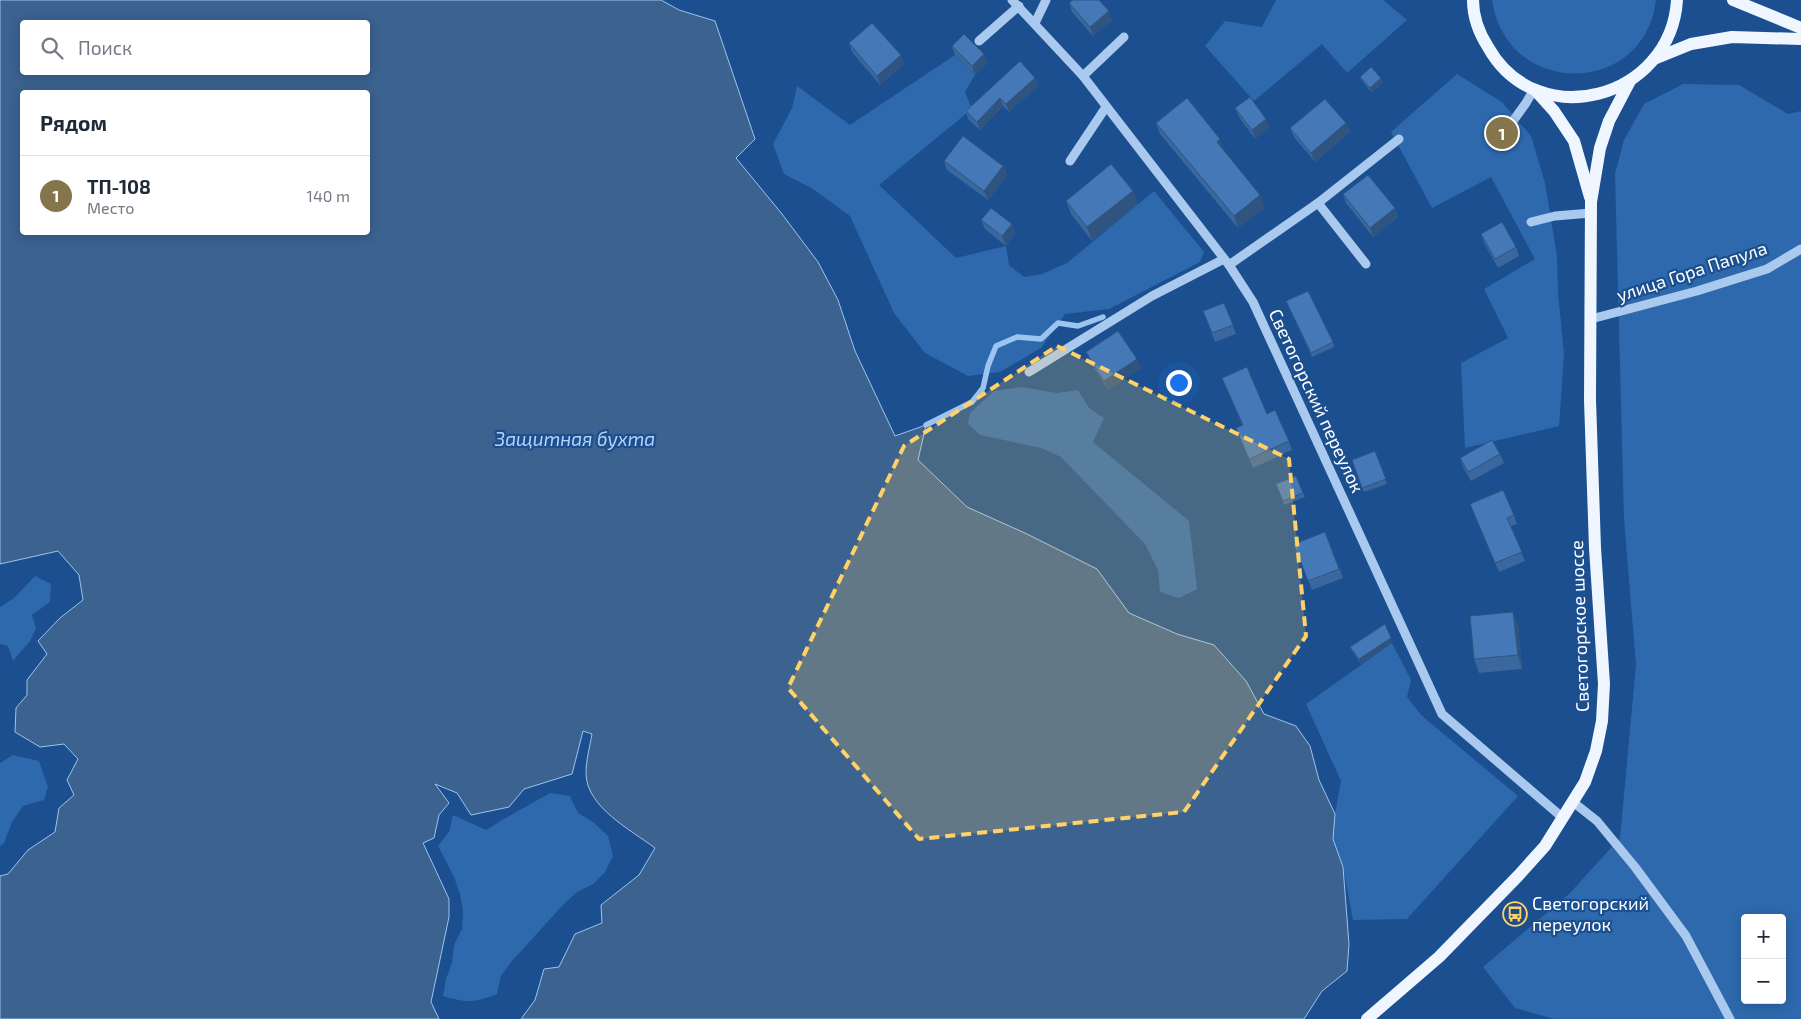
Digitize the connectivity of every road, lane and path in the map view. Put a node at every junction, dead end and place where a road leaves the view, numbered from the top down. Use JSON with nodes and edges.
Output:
{"nodes":[{"id":1,"x":1046,"y":0,"type":"edge"},
{"id":2,"x":1462,"y":0,"type":"edge"},
{"id":3,"x":1473,"y":0,"type":"edge"},
{"id":4,"x":1677,"y":0,"type":"edge"},
{"id":5,"x":1733,"y":0,"type":"edge"},
{"id":6,"x":1016,"y":3,"type":"edge"},
{"id":7,"x":1476,"y":21,"type":"junction"},
{"id":8,"x":1035,"y":23,"type":"junction"},
{"id":9,"x":1801,"y":28,"type":"edge"},
{"id":10,"x":1124,"y":37,"type":"dead end"},
{"id":11,"x":1801,"y":39,"type":"edge"},
{"id":12,"x":979,"y":41,"type":"dead end"},
{"id":13,"x":1654,"y":59,"type":"junction"},
{"id":14,"x":1083,"y":76,"type":"junction"},
{"id":15,"x":1630,"y":81,"type":"junction"},
{"id":16,"x":1534,"y":89,"type":"junction"},
{"id":17,"x":1106,"y":107,"type":"junction"},
{"id":18,"x":1513,"y":121,"type":"dead end"},
{"id":19,"x":1399,"y":139,"type":"dead end"},
{"id":20,"x":1070,"y":161,"type":"dead end"},
{"id":21,"x":1318,"y":203,"type":"junction"},
{"id":22,"x":1591,"y":208,"type":"junction"},
{"id":23,"x":1531,"y":222,"type":"dead end"},
{"id":24,"x":1801,"y":249,"type":"edge"},
{"id":25,"x":1227,"y":262,"type":"junction"},
{"id":26,"x":1366,"y":264,"type":"dead end"},
{"id":27,"x":1591,"y":319,"type":"junction"},
{"id":28,"x":1029,"y":372,"type":"dead end"},
{"id":29,"x":1573,"y":802,"type":"junction"},
{"id":30,"x":1563,"y":818,"type":"junction"},
{"id":31,"x":1367,"y":1019,"type":"edge"},
{"id":32,"x":1730,"y":1019,"type":"edge"}],
"edges":[{"from":1,"to":8,"type":"street"},
{"from":2,"to":7,"type":"main road"},
{"from":3,"to":7,"type":"main road"},
{"from":4,"to":13,"type":"main road"},
{"from":5,"to":9,"type":"main road"},
{"from":6,"to":8,"type":"street","name":"Светогорский переулок"},
{"from":6,"to":12,"type":"street"},
{"from":7,"to":16,"type":"main road"},
{"from":8,"to":14,"type":"street","name":"Светогорский переулок"},
{"from":10,"to":14,"type":"street"},
{"from":11,"to":13,"type":"main road"},
{"from":13,"to":15,"type":"main road"},
{"from":14,"to":17,"type":"street","name":"Светогорский переулок"},
{"from":15,"to":16,"type":"main road"},
{"from":15,"to":22,"type":"main road","name":"Светогорское шоссе"},
{"from":16,"to":18,"type":"street"},
{"from":16,"to":22,"type":"main road","name":"Светогорское шоссе"},
{"from":17,"to":20,"type":"street"},
{"from":17,"to":25,"type":"street","name":"Светогорский переулок"},
{"from":19,"to":21,"type":"street"},
{"from":21,"to":25,"type":"street"},
{"from":21,"to":26,"type":"street"},
{"from":22,"to":23,"type":"street"},
{"from":22,"to":27,"type":"main road","name":"Светогорское шоссе"},
{"from":24,"to":27,"type":"street","name":"улица Гора Папула"},
{"from":25,"to":28,"type":"street"},
{"from":25,"to":30,"type":"street","name":"Светогорский переулок"},
{"from":27,"to":29,"type":"main road","name":"Светогорское шоссе"},
{"from":29,"to":30,"type":"main road","name":"Светогорское шоссе"},
{"from":29,"to":32,"type":"street"},
{"from":30,"to":31,"type":"main road","name":"Светогорское шоссе"}]}
